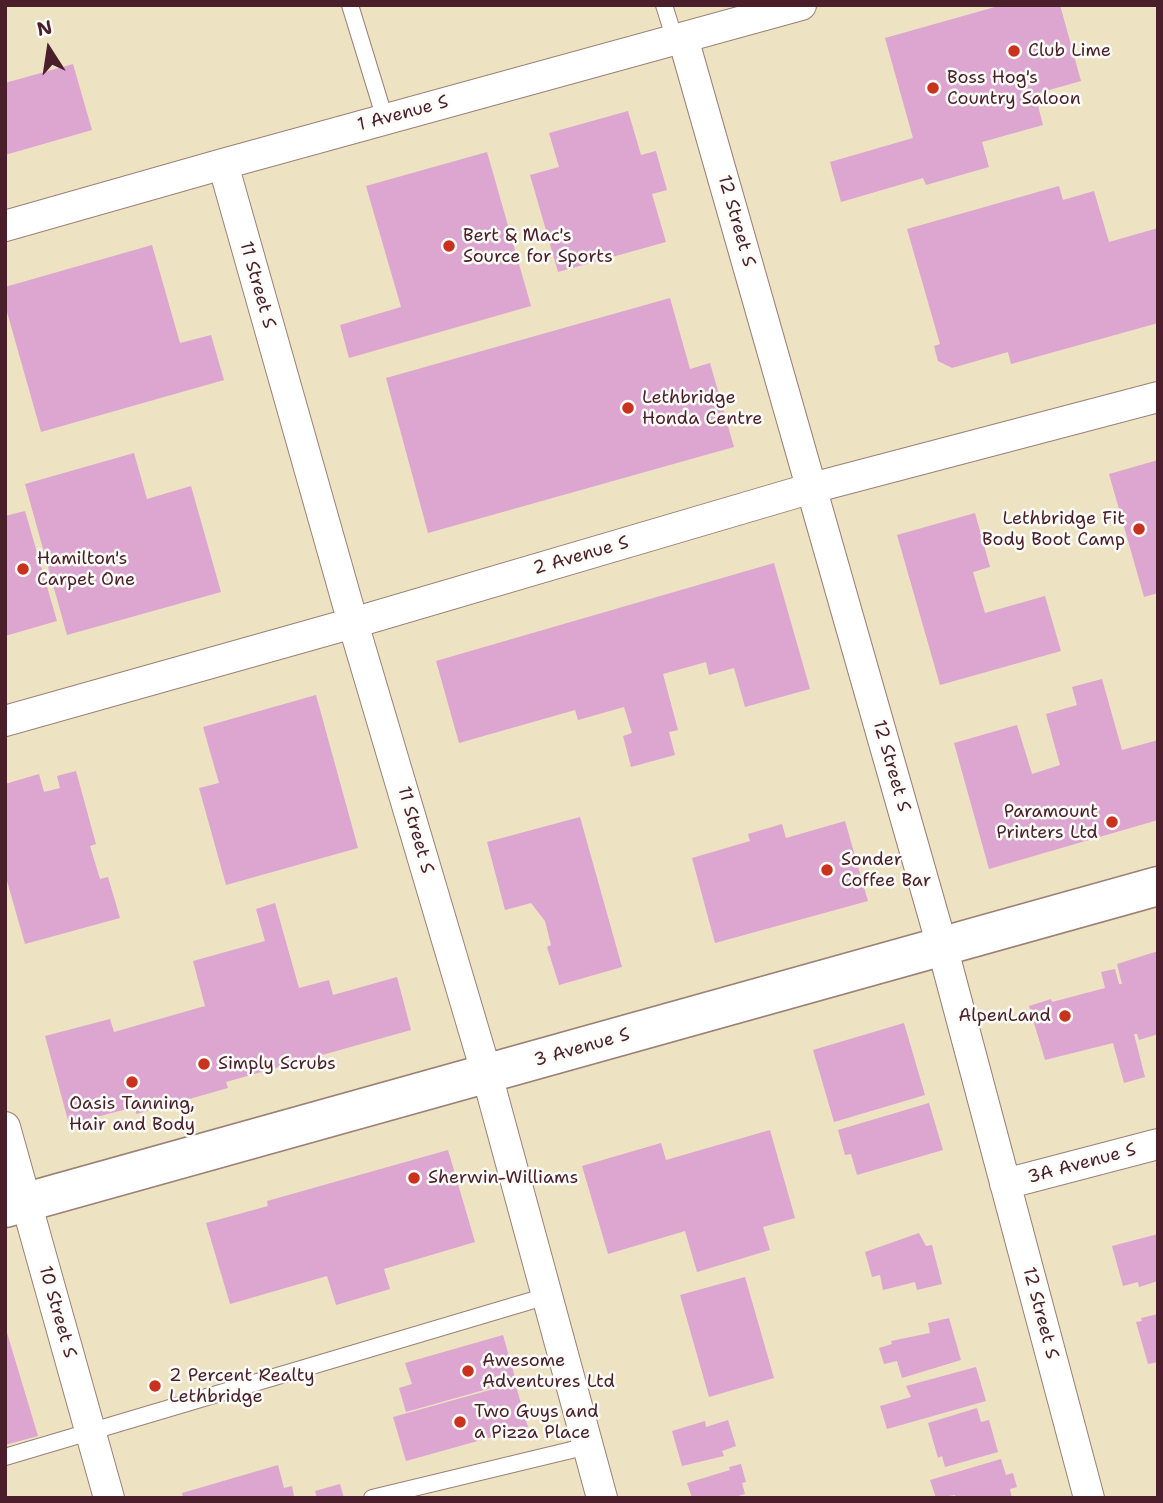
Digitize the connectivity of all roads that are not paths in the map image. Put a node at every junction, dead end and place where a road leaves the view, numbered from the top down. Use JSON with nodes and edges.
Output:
{"nodes":[{"id":1,"x":350,"y":5,"type":"edge"},
{"id":2,"x":664,"y":5,"type":"edge"},
{"id":3,"x":801,"y":5,"type":"edge"},
{"id":4,"x":679,"y":39,"type":"junction"},
{"id":5,"x":385,"y":119,"type":"junction"},
{"id":6,"x":223,"y":164,"type":"junction"},
{"id":7,"x":5,"y":226,"type":"edge"},
{"id":8,"x":1158,"y":397,"type":"edge"},
{"id":9,"x":812,"y":488,"type":"junction"},
{"id":10,"x":353,"y":623,"type":"junction"},
{"id":11,"x":5,"y":721,"type":"edge"},
{"id":12,"x":1158,"y":886,"type":"edge"},
{"id":13,"x":942,"y":946,"type":"junction"},
{"id":14,"x":487,"y":1075,"type":"junction"},
{"id":15,"x":5,"y":1126,"type":"edge"},
{"id":16,"x":1158,"y":1144,"type":"edge"},
{"id":17,"x":1005,"y":1184,"type":"junction"},
{"id":18,"x":16,"y":1205,"type":"edge"},
{"id":19,"x":547,"y":1296,"type":"junction"},
{"id":20,"x":91,"y":1432,"type":"junction"},
{"id":21,"x":588,"y":1446,"type":"junction"},
{"id":22,"x":5,"y":1457,"type":"edge"},
{"id":23,"x":109,"y":1498,"type":"edge"},
{"id":24,"x":372,"y":1498,"type":"edge"},
{"id":25,"x":603,"y":1498,"type":"edge"},
{"id":26,"x":1090,"y":1498,"type":"edge"}],
"edges":[{"from":1,"to":5,"type":"lane"},
{"from":2,"to":4,"type":"lane"},
{"from":3,"to":4,"type":"street","name":"1 Avenue S"},
{"from":4,"to":5,"type":"street","name":"1 Avenue S"},
{"from":4,"to":9,"type":"street","name":"12 Street S"},
{"from":5,"to":6,"type":"street","name":"1 Avenue S"},
{"from":6,"to":7,"type":"street","name":"1 Avenue S"},
{"from":6,"to":10,"type":"street","name":"11 Street S"},
{"from":8,"to":9,"type":"street","name":"2 Avenue S"},
{"from":9,"to":10,"type":"street","name":"2 Avenue S"},
{"from":9,"to":13,"type":"street","name":"12 Street S"},
{"from":10,"to":11,"type":"street","name":"2 Avenue S"},
{"from":10,"to":14,"type":"street","name":"11 Street S"},
{"from":12,"to":13,"type":"main road","name":"3 Avenue S"},
{"from":13,"to":14,"type":"main road","name":"3 Avenue S"},
{"from":13,"to":17,"type":"street","name":"12 Street S"},
{"from":14,"to":18,"type":"main road","name":"3 Avenue S"},
{"from":14,"to":19,"type":"street","name":"11 Street S"},
{"from":15,"to":18,"type":"street","name":"10 Street S"},
{"from":16,"to":17,"type":"street","name":"3A Avenue S"},
{"from":17,"to":26,"type":"street","name":"12 Street S"},
{"from":18,"to":20,"type":"street","name":"10 Street S"},
{"from":19,"to":20,"type":"lane"},
{"from":19,"to":21,"type":"street","name":"11 Street S"},
{"from":20,"to":22,"type":"lane"},
{"from":20,"to":23,"type":"street","name":"10 Street S"},
{"from":21,"to":24,"type":"lane"},
{"from":21,"to":25,"type":"street","name":"11 Street S"}]}
